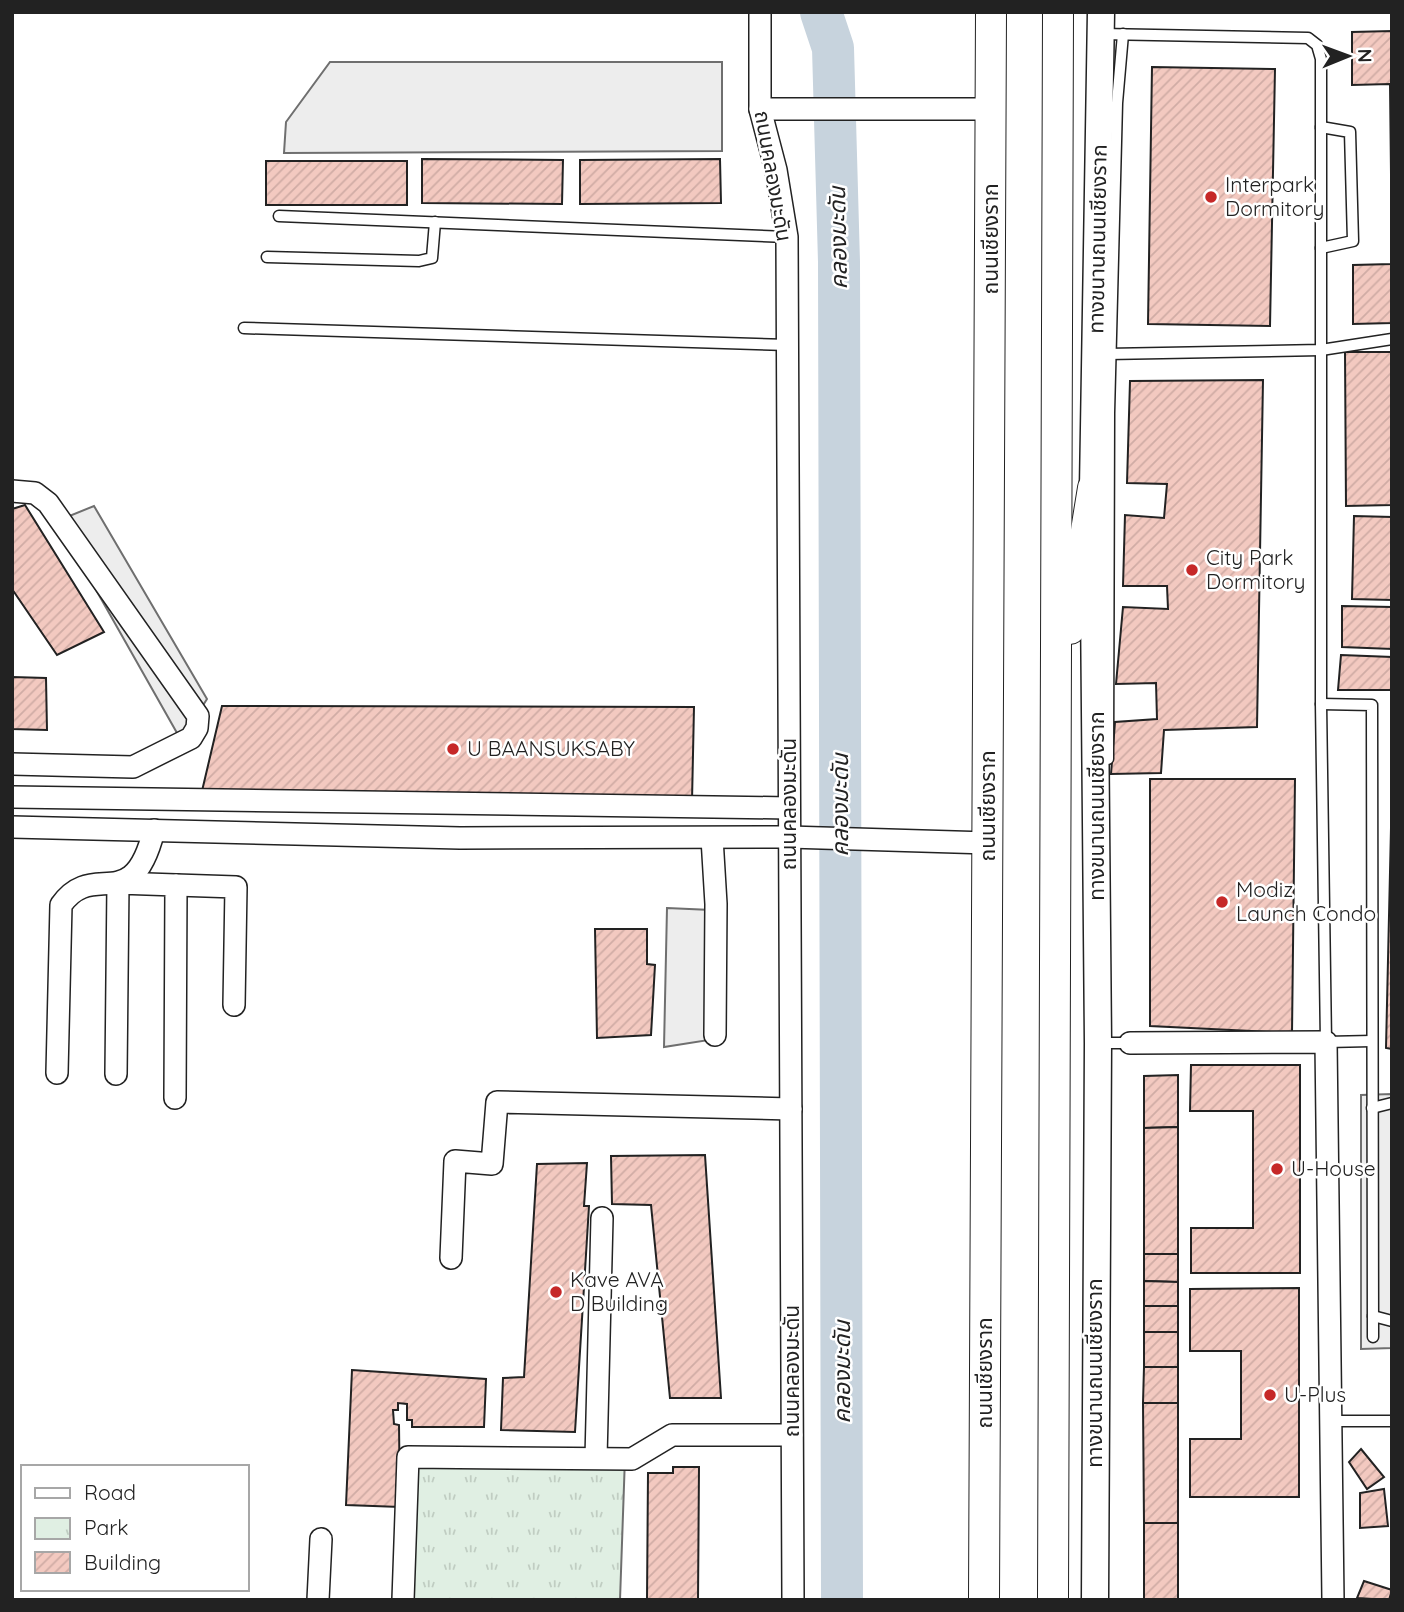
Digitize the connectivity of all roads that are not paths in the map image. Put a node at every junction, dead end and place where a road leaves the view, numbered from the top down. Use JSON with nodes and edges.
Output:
{"nodes":[{"id":1,"x":760,"y":12,"type":"edge"},
{"id":2,"x":992,"y":12,"type":"edge"},
{"id":3,"x":1058,"y":12,"type":"edge"},
{"id":4,"x":1108,"y":27,"type":"edge"},
{"id":5,"x":991,"y":108,"type":"junction"},
{"id":6,"x":767,"y":109,"type":"junction"},
{"id":7,"x":1321,"y":127,"type":"junction"},
{"id":8,"x":279,"y":216,"type":"dead end"},
{"id":9,"x":435,"y":222,"type":"junction"},
{"id":10,"x":787,"y":237,"type":"junction"},
{"id":11,"x":1321,"y":248,"type":"junction"},
{"id":12,"x":267,"y":257,"type":"dead end"},
{"id":13,"x":244,"y":328,"type":"dead end"},
{"id":14,"x":1392,"y":339,"type":"edge"},
{"id":15,"x":788,"y":345,"type":"junction"},
{"id":16,"x":1321,"y":350,"type":"junction"},
{"id":17,"x":1104,"y":354,"type":"junction"},
{"id":18,"x":1093,"y":488,"type":"junction"},
{"id":19,"x":12,"y":491,"type":"edge"},
{"id":20,"x":1321,"y":704,"type":"junction"},
{"id":21,"x":1055,"y":758,"type":"junction"},
{"id":22,"x":12,"y":764,"type":"edge"},
{"id":23,"x":133,"y":768,"type":"junction"},
{"id":24,"x":1096,"y":773,"type":"junction"},
{"id":25,"x":130,"y":796,"type":"junction"},
{"id":26,"x":12,"y":797,"type":"edge"},
{"id":27,"x":789,"y":808,"type":"junction"},
{"id":28,"x":12,"y":827,"type":"edge"},
{"id":29,"x":128,"y":829,"type":"junction"},
{"id":30,"x":154,"y":830,"type":"junction"},
{"id":31,"x":797,"y":837,"type":"junction"},
{"id":32,"x":712,"y":838,"type":"junction"},
{"id":33,"x":988,"y":843,"type":"junction"},
{"id":34,"x":118,"y":883,"type":"junction"},
{"id":35,"x":176,"y":885,"type":"junction"},
{"id":36,"x":234,"y":1005,"type":"dead end"},
{"id":37,"x":715,"y":1035,"type":"dead end"},
{"id":38,"x":1372,"y":1041,"type":"junction"},
{"id":39,"x":1326,"y":1042,"type":"junction"},
{"id":40,"x":1098,"y":1043,"type":"junction"},
{"id":41,"x":1130,"y":1043,"type":"joint"},
{"id":42,"x":57,"y":1073,"type":"dead end"},
{"id":43,"x":116,"y":1074,"type":"dead end"},
{"id":44,"x":175,"y":1098,"type":"dead end"},
{"id":45,"x":1392,"y":1103,"type":"edge"},
{"id":46,"x":1372,"y":1108,"type":"junction"},
{"id":47,"x":790,"y":1110,"type":"junction"},
{"id":48,"x":602,"y":1217,"type":"dead end"},
{"id":49,"x":451,"y":1258,"type":"dead end"},
{"id":50,"x":1373,"y":1316,"type":"junction"},
{"id":51,"x":1392,"y":1321,"type":"edge"},
{"id":52,"x":1373,"y":1337,"type":"dead end"},
{"id":53,"x":1330,"y":1421,"type":"junction"},
{"id":54,"x":1392,"y":1421,"type":"edge"},
{"id":55,"x":792,"y":1435,"type":"junction"},
{"id":56,"x":596,"y":1458,"type":"junction"},
{"id":57,"x":321,"y":1539,"type":"dead end"},
{"id":58,"x":318,"y":1600,"type":"edge"},
{"id":59,"x":403,"y":1600,"type":"edge"},
{"id":60,"x":793,"y":1600,"type":"edge"},
{"id":61,"x":984,"y":1600,"type":"edge"},
{"id":62,"x":1053,"y":1600,"type":"edge"},
{"id":63,"x":1095,"y":1600,"type":"edge"},
{"id":64,"x":1333,"y":1600,"type":"edge"}],
"edges":[{"from":1,"to":6,"type":"street","name":"ถนนคลองมะดัน"},
{"from":2,"to":5,"type":"main road","name":"ถนนเชียงราก"},
{"from":3,"to":21,"type":"main road"},
{"from":4,"to":7,"type":"lane"},
{"from":4,"to":17,"type":"street","name":"ทางขนานถนนเชียงราก"},
{"from":5,"to":6,"type":"street"},
{"from":5,"to":33,"type":"main road","name":"ถนนเชียงราก"},
{"from":6,"to":10,"type":"street","name":"ถนนคลองมะดัน"},
{"from":7,"to":11,"type":"lane"},
{"from":7,"to":11,"type":"lane"},
{"from":8,"to":9,"type":"lane"},
{"from":9,"to":10,"type":"lane"},
{"from":9,"to":12,"type":"lane"},
{"from":10,"to":15,"type":"street","name":"ถนนคลองมะดัน"},
{"from":11,"to":16,"type":"lane"},
{"from":13,"to":15,"type":"lane"},
{"from":14,"to":16,"type":"lane"},
{"from":15,"to":27,"type":"street","name":"ถนนคลองมะดัน"},
{"from":16,"to":17,"type":"lane"},
{"from":16,"to":20,"type":"lane"},
{"from":17,"to":18,"type":"street","name":"ทางขนานถนนเชียงราก"},
{"from":17,"to":24,"type":"lane"},
{"from":18,"to":21,"type":"main road"},
{"from":18,"to":24,"type":"street","name":"ทางขนานถนนเชียงราก"},
{"from":19,"to":23,"type":"street"},
{"from":20,"to":38,"type":"lane"},
{"from":20,"to":39,"type":"lane"},
{"from":21,"to":62,"type":"main road"},
{"from":22,"to":23,"type":"street"},
{"from":23,"to":25,"type":"street"},
{"from":24,"to":40,"type":"street","name":"ทางขนานถนนเชียงราก"},
{"from":25,"to":26,"type":"street"},
{"from":25,"to":27,"type":"street"},
{"from":25,"to":29,"type":"street"},
{"from":27,"to":31,"type":"street","name":"ถนนคลองมะดัน"},
{"from":28,"to":29,"type":"street"},
{"from":29,"to":30,"type":"street"},
{"from":30,"to":32,"type":"street"},
{"from":30,"to":34,"type":"street"},
{"from":31,"to":32,"type":"street"},
{"from":31,"to":33,"type":"street"},
{"from":31,"to":47,"type":"street","name":"ถนนคลองมะดัน"},
{"from":32,"to":37,"type":"street"},
{"from":33,"to":61,"type":"main road","name":"ถนนเชียงราก"},
{"from":34,"to":35,"type":"street"},
{"from":34,"to":42,"type":"street"},
{"from":34,"to":43,"type":"street"},
{"from":35,"to":36,"type":"street"},
{"from":35,"to":44,"type":"street"},
{"from":38,"to":39,"type":"lane"},
{"from":38,"to":46,"type":"lane"},
{"from":39,"to":41,"type":"street"},
{"from":39,"to":53,"type":"street"},
{"from":40,"to":41,"type":"lane"},
{"from":40,"to":63,"type":"street","name":"ทางขนานถนนเชียงราก"},
{"from":45,"to":46,"type":"lane"},
{"from":46,"to":50,"type":"lane"},
{"from":47,"to":49,"type":"street"},
{"from":47,"to":55,"type":"street","name":"ถนนคลองมะดัน"},
{"from":48,"to":56,"type":"street"},
{"from":50,"to":51,"type":"lane"},
{"from":50,"to":52,"type":"lane"},
{"from":53,"to":54,"type":"lane"},
{"from":53,"to":64,"type":"street"},
{"from":55,"to":56,"type":"street"},
{"from":55,"to":60,"type":"street","name":"ถนนคลองมะดัน"},
{"from":56,"to":59,"type":"street"},
{"from":57,"to":58,"type":"street"}]}
